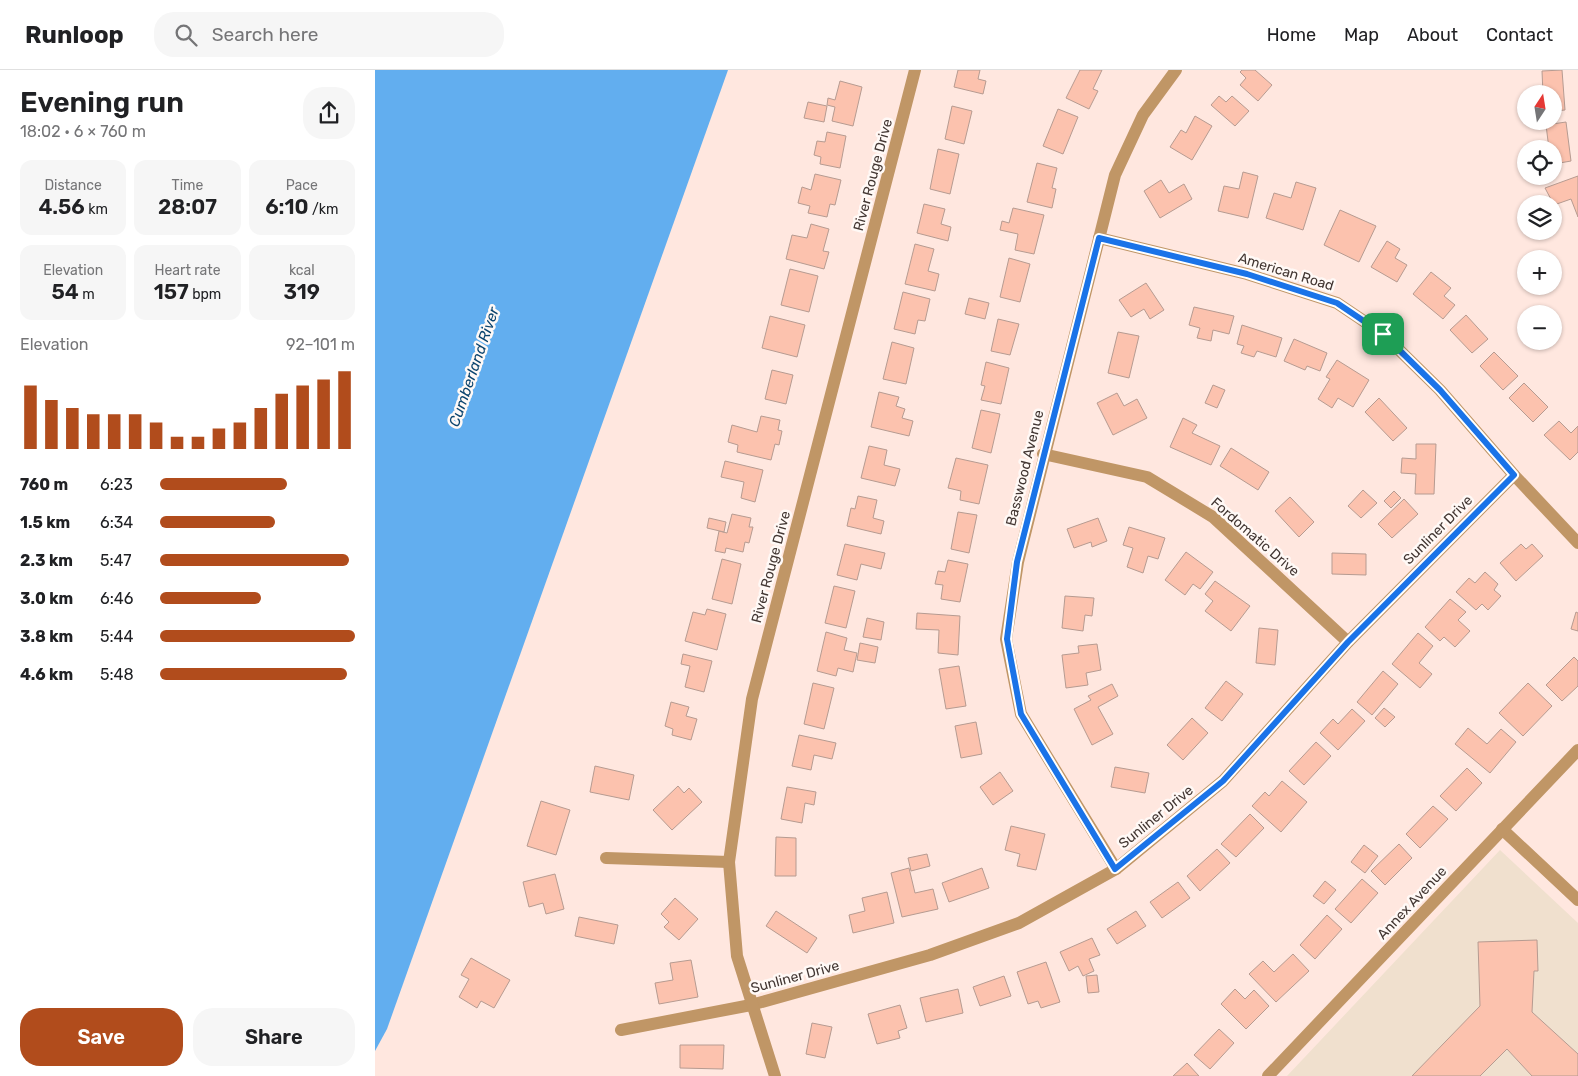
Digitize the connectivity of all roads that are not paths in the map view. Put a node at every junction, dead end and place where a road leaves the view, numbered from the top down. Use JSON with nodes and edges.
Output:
{"nodes":[{"id":1,"x":915,"y":70,"type":"edge"},
{"id":2,"x":1173,"y":71,"type":"edge"},
{"id":3,"x":1099,"y":238,"type":"junction"},
{"id":4,"x":1043,"y":454,"type":"junction"},
{"id":5,"x":1514,"y":475,"type":"junction"},
{"id":6,"x":1578,"y":543,"type":"edge"},
{"id":7,"x":1348,"y":642,"type":"junction"},
{"id":8,"x":1578,"y":750,"type":"edge"},
{"id":9,"x":1502,"y":829,"type":"junction"},
{"id":10,"x":606,"y":858,"type":"dead end"},
{"id":11,"x":729,"y":862,"type":"junction"},
{"id":12,"x":1115,"y":869,"type":"junction"},
{"id":13,"x":1578,"y":900,"type":"edge"},
{"id":14,"x":751,"y":1005,"type":"junction"},
{"id":15,"x":621,"y":1030,"type":"dead end"},
{"id":16,"x":775,"y":1076,"type":"edge"},
{"id":17,"x":1268,"y":1076,"type":"edge"}],
"edges":[{"from":1,"to":11,"type":"street","name":"River Rouge Drive"},
{"from":2,"to":3,"type":"street","name":"Basswood Avenue"},
{"from":3,"to":4,"type":"street","name":"Basswood Avenue"},
{"from":3,"to":5,"type":"street","name":"American Road"},
{"from":4,"to":7,"type":"street","name":"Fordomatic Drive"},
{"from":4,"to":12,"type":"street","name":"Basswood Avenue"},
{"from":5,"to":6,"type":"street","name":"American Road"},
{"from":5,"to":7,"type":"street","name":"Sunliner Drive"},
{"from":7,"to":12,"type":"street","name":"Sunliner Drive"},
{"from":8,"to":9,"type":"street","name":"Annex Avenue"},
{"from":9,"to":13,"type":"street"},
{"from":9,"to":17,"type":"street","name":"Annex Avenue"},
{"from":10,"to":11,"type":"street"},
{"from":11,"to":14,"type":"street","name":"River Rouge Drive"},
{"from":12,"to":14,"type":"street","name":"Sunliner Drive"},
{"from":14,"to":15,"type":"street","name":"Sunliner Drive"},
{"from":14,"to":16,"type":"street","name":"River Rouge Drive"}]}
